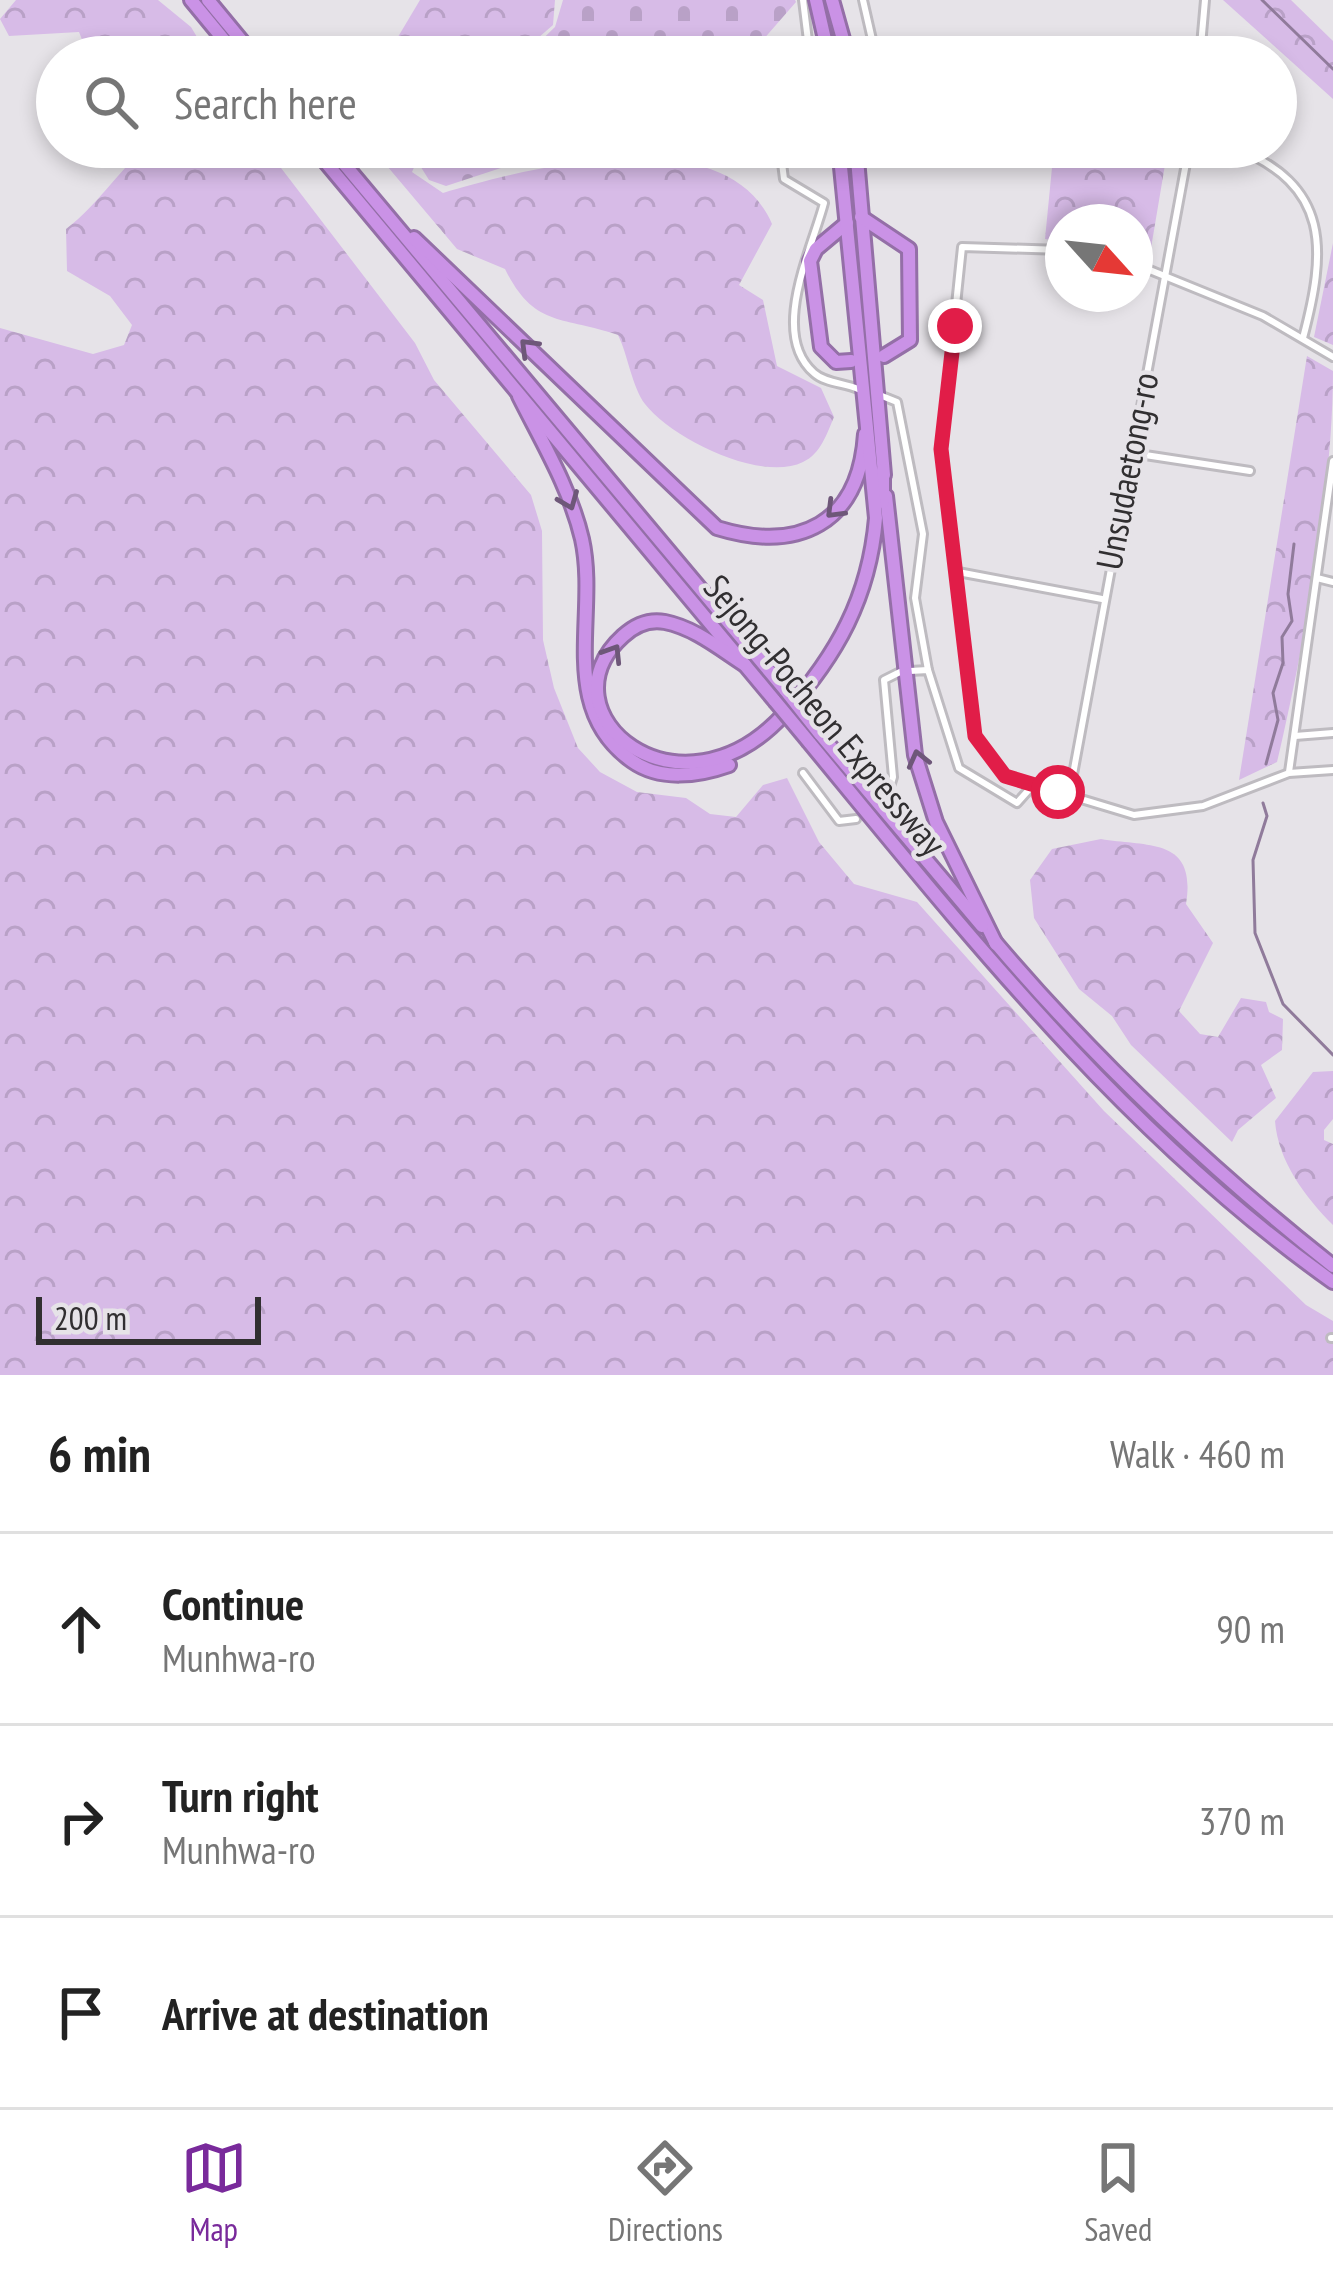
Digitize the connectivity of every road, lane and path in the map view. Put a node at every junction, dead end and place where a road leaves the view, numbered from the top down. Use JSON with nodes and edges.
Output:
{"nodes":[{"id":1,"x":191,"y":0,"type":"edge"},
{"id":2,"x":208,"y":0,"type":"edge"},
{"id":3,"x":802,"y":0,"type":"edge"},
{"id":4,"x":816,"y":0,"type":"edge"},
{"id":5,"x":832,"y":0,"type":"edge"},
{"id":6,"x":863,"y":0,"type":"edge"},
{"id":7,"x":1205,"y":0,"type":"edge"},
{"id":8,"x":221,"y":36,"type":"edge"},
{"id":9,"x":238,"y":36,"type":"edge"},
{"id":10,"x":807,"y":36,"type":"edge"},
{"id":11,"x":824,"y":36,"type":"edge"},
{"id":12,"x":842,"y":36,"type":"edge"},
{"id":13,"x":871,"y":36,"type":"edge"},
{"id":14,"x":1202,"y":36,"type":"edge"},
{"id":15,"x":330,"y":168,"type":"edge"},
{"id":16,"x":347,"y":168,"type":"edge"},
{"id":17,"x":783,"y":168,"type":"edge"},
{"id":18,"x":843,"y":168,"type":"edge"},
{"id":19,"x":855,"y":168,"type":"edge"},
{"id":20,"x":1184,"y":168,"type":"edge"},
{"id":21,"x":1272,"y":168,"type":"edge"},
{"id":22,"x":381,"y":209,"type":"junction"},
{"id":23,"x":854,"y":220,"type":"junction"},
{"id":24,"x":889,"y":236,"type":"junction"},
{"id":25,"x":825,"y":244,"type":"junction"},
{"id":26,"x":1045,"y":249,"type":"edge"},
{"id":27,"x":858,"y":259,"type":"junction"},
{"id":28,"x":1153,"y":269,"type":"edge"},
{"id":29,"x":1162,"y":272,"type":"junction"},
{"id":30,"x":1303,"y":338,"type":"junction"},
{"id":31,"x":884,"y":356,"type":"dead end"},
{"id":32,"x":1333,"y":357,"type":"edge"},
{"id":33,"x":851,"y":362,"type":"dead end"},
{"id":34,"x":858,"y":389,"type":"dead end"},
{"id":35,"x":519,"y":396,"type":"junction"},
{"id":36,"x":882,"y":396,"type":"dead end"},
{"id":37,"x":867,"y":403,"type":"junction"},
{"id":38,"x":1132,"y":453,"type":"junction"},
{"id":39,"x":1333,"y":461,"type":"edge"},
{"id":40,"x":884,"y":470,"type":"junction"},
{"id":41,"x":1250,"y":471,"type":"dead end"},
{"id":42,"x":958,"y":572,"type":"junction"},
{"id":43,"x":1317,"y":578,"type":"junction"},
{"id":44,"x":1333,"y":582,"type":"edge"},
{"id":45,"x":1103,"y":599,"type":"junction"},
{"id":46,"x":746,"y":665,"type":"junction"},
{"id":47,"x":928,"y":670,"type":"junction"},
{"id":48,"x":910,"y":671,"type":"dead end"},
{"id":49,"x":899,"y":672,"type":"dead end"},
{"id":50,"x":781,"y":696,"type":"junction"},
{"id":51,"x":1333,"y":733,"type":"edge"},
{"id":52,"x":1294,"y":736,"type":"junction"},
{"id":53,"x":815,"y":738,"type":"junction"},
{"id":54,"x":1333,"y":770,"type":"edge"},
{"id":55,"x":803,"y":773,"type":"dead end"},
{"id":56,"x":1289,"y":773,"type":"junction"},
{"id":57,"x":1034,"y":784,"type":"junction"},
{"id":58,"x":888,"y":793,"type":"dead end"},
{"id":59,"x":1069,"y":796,"type":"junction"},
{"id":60,"x":856,"y":819,"type":"dead end"},
{"id":61,"x":996,"y":944,"type":"junction"},
{"id":62,"x":1333,"y":1267,"type":"edge"},
{"id":63,"x":1333,"y":1282,"type":"edge"}],
"edges":[{"from":1,"to":8,"type":"highway"},
{"from":2,"to":9,"type":"highway"},
{"from":3,"to":10,"type":"street"},
{"from":4,"to":11,"type":"highway"},
{"from":5,"to":12,"type":"highway"},
{"from":6,"to":13,"type":"street"},
{"from":7,"to":14,"type":"street"},
{"from":15,"to":35,"type":"highway","name":"Sejong-Pocheon Expressway"},
{"from":16,"to":22,"type":"highway","name":"Sejong-Pocheon Expressway"},
{"from":17,"to":34,"type":"street"},
{"from":18,"to":23,"type":"highway"},
{"from":19,"to":23,"type":"highway"},
{"from":20,"to":29,"type":"street","name":"Unsudaetong-ro"},
{"from":21,"to":30,"type":"street"},
{"from":37,"to":22,"type":"highway","one_way":true},
{"from":22,"to":50,"type":"highway","name":"Sejong-Pocheon Expressway"},
{"from":23,"to":24,"type":"highway"},
{"from":23,"to":25,"type":"highway"},
{"from":23,"to":27,"type":"highway"},
{"from":24,"to":27,"type":"highway"},
{"from":24,"to":31,"type":"highway"},
{"from":25,"to":27,"type":"highway"},
{"from":25,"to":33,"type":"highway"},
{"from":26,"to":42,"type":"street"},
{"from":27,"to":37,"type":"highway"},
{"from":27,"to":40,"type":"highway"},
{"from":28,"to":29,"type":"street"},
{"from":29,"to":30,"type":"street"},
{"from":29,"to":38,"type":"street","name":"Unsudaetong-ro"},
{"from":30,"to":32,"type":"street"},
{"from":35,"to":40,"type":"highway","one_way":true},
{"from":35,"to":46,"type":"highway","name":"Sejong-Pocheon Expressway"},
{"from":36,"to":47,"type":"street"},
{"from":37,"to":46,"type":"highway","one_way":true},
{"from":38,"to":41,"type":"street"},
{"from":38,"to":45,"type":"street","name":"Unsudaetong-ro"},
{"from":39,"to":43,"type":"street"},
{"from":61,"to":40,"type":"highway","one_way":true},
{"from":42,"to":45,"type":"street"},
{"from":42,"to":57,"type":"street"},
{"from":43,"to":44,"type":"street"},
{"from":43,"to":52,"type":"street"},
{"from":45,"to":59,"type":"street","name":"Unsudaetong-ro"},
{"from":46,"to":50,"type":"highway","name":"Sejong-Pocheon Expressway"},
{"from":47,"to":48,"type":"street"},
{"from":47,"to":57,"type":"street"},
{"from":49,"to":58,"type":"street"},
{"from":50,"to":53,"type":"highway","name":"Sejong-Pocheon Expressway","bridge":true},
{"from":51,"to":52,"type":"street"},
{"from":52,"to":56,"type":"street"},
{"from":53,"to":61,"type":"highway","name":"Sejong-Pocheon Expressway"},
{"from":53,"to":63,"type":"highway","name":"Sejong-Pocheon Expressway"},
{"from":54,"to":56,"type":"street"},
{"from":55,"to":60,"type":"street"},
{"from":56,"to":59,"type":"street"},
{"from":57,"to":59,"type":"street"},
{"from":61,"to":62,"type":"highway","name":"Sejong-Pocheon Expressway"}]}
